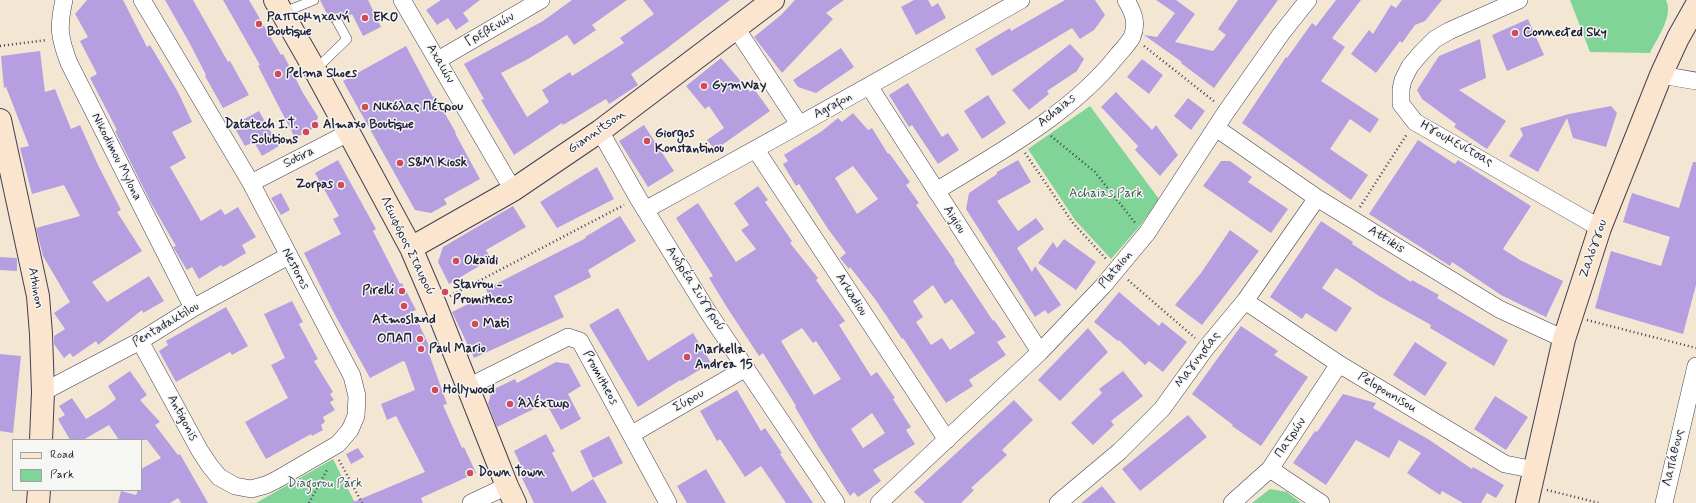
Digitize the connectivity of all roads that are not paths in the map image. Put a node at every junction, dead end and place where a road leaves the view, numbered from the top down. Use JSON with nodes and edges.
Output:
{"nodes":[{"id":1,"x":64,"y":0,"type":"edge"},
{"id":2,"x":142,"y":0,"type":"edge"},
{"id":3,"x":314,"y":0,"type":"edge"},
{"id":4,"x":402,"y":0,"type":"edge"},
{"id":5,"x":541,"y":0,"type":"edge"},
{"id":6,"x":773,"y":0,"type":"edge"},
{"id":7,"x":1021,"y":0,"type":"edge"},
{"id":8,"x":1126,"y":0,"type":"edge"},
{"id":9,"x":1308,"y":0,"type":"edge"},
{"id":10,"x":1519,"y":0,"type":"edge"},
{"id":11,"x":278,"y":6,"type":"edge"},
{"id":12,"x":1696,"y":6,"type":"edge"},
{"id":13,"x":338,"y":21,"type":"dead end"},
{"id":14,"x":736,"y":28,"type":"junction"},
{"id":15,"x":438,"y":60,"type":"junction"},
{"id":16,"x":316,"y":70,"type":"junction"},
{"id":17,"x":1661,"y":75,"type":"junction"},
{"id":18,"x":1696,"y":80,"type":"edge"},
{"id":19,"x":870,"y":86,"type":"junction"},
{"id":20,"x":799,"y":124,"type":"junction"},
{"id":21,"x":1216,"y":128,"type":"junction"},
{"id":22,"x":1,"y":130,"type":"edge"},
{"id":23,"x":600,"y":131,"type":"junction"},
{"id":24,"x":348,"y":133,"type":"junction"},
{"id":25,"x":756,"y":150,"type":"junction"},
{"id":26,"x":251,"y":183,"type":"junction"},
{"id":27,"x":513,"y":190,"type":"junction"},
{"id":28,"x":936,"y":191,"type":"junction"},
{"id":29,"x":1318,"y":198,"type":"junction"},
{"id":30,"x":642,"y":204,"type":"junction"},
{"id":31,"x":1600,"y":228,"type":"junction"},
{"id":32,"x":411,"y":248,"type":"junction"},
{"id":33,"x":288,"y":256,"type":"junction"},
{"id":34,"x":1245,"y":301,"type":"junction"},
{"id":35,"x":193,"y":308,"type":"junction"},
{"id":36,"x":1564,"y":339,"type":"junction"},
{"id":37,"x":140,"y":341,"type":"junction"},
{"id":38,"x":1040,"y":352,"type":"junction"},
{"id":39,"x":1339,"y":364,"type":"junction"},
{"id":40,"x":1696,"y":366,"type":"edge"},
{"id":41,"x":746,"y":368,"type":"junction"},
{"id":42,"x":468,"y":387,"type":"junction"},
{"id":43,"x":43,"y":392,"type":"junction"},
{"id":44,"x":632,"y":434,"type":"junction"},
{"id":45,"x":41,"y":439,"type":"edge"},
{"id":46,"x":946,"y":440,"type":"junction"},
{"id":47,"x":1270,"y":469,"type":"junction"},
{"id":48,"x":235,"y":486,"type":"joint"},
{"id":49,"x":1532,"y":486,"type":"edge"},
{"id":50,"x":39,"y":491,"type":"edge"},
{"id":51,"x":511,"y":495,"type":"edge"},
{"id":52,"x":38,"y":503,"type":"edge"},
{"id":53,"x":471,"y":503,"type":"edge"},
{"id":54,"x":668,"y":503,"type":"edge"},
{"id":55,"x":836,"y":503,"type":"edge"},
{"id":56,"x":879,"y":503,"type":"edge"},
{"id":57,"x":1058,"y":503,"type":"edge"},
{"id":58,"x":1232,"y":503,"type":"edge"},
{"id":59,"x":1321,"y":503,"type":"edge"},
{"id":60,"x":1664,"y":503,"type":"edge"}],
"edges":[{"from":1,"to":35,"type":"street","name":"Nikodimou Mylona"},
{"from":2,"to":26,"type":"street","name":"Nestoros"},
{"from":3,"to":11,"type":"lane"},
{"from":4,"to":15,"type":"street","name":"Αχαιών"},
{"from":5,"to":15,"type":"street","name":"Γρεβενών"},
{"from":6,"to":14,"type":"street","name":"Giannitson"},
{"from":7,"to":19,"type":"street","name":"Agrafon"},
{"from":8,"to":28,"type":"street","name":"Achaias"},
{"from":9,"to":21,"type":"street","name":"Plataion"},
{"from":10,"to":31,"type":"street","name":"Ηγουμενίτσας"},
{"from":11,"to":16,"type":"street","name":"Λεωφόρος Σταυρού"},
{"from":12,"to":17,"type":"street","name":"Ζαλόγγου"},
{"from":13,"to":16,"type":"lane"},
{"from":14,"to":20,"type":"street"},
{"from":14,"to":23,"type":"street","name":"Giannitson"},
{"from":15,"to":27,"type":"street","name":"Αχαιών"},
{"from":16,"to":24,"type":"street","name":"Λεωφόρος Σταυρού"},
{"from":17,"to":18,"type":"street"},
{"from":17,"to":31,"type":"street","name":"Ζαλόγγου"},
{"from":19,"to":20,"type":"street","name":"Agrafon"},
{"from":19,"to":28,"type":"street","name":"Aigiou"},
{"from":20,"to":25,"type":"street","name":"Agrafon"},
{"from":21,"to":29,"type":"street","name":"Attikis"},
{"from":21,"to":38,"type":"street","name":"Plataion"},
{"from":22,"to":43,"type":"street","name":"Athinon"},
{"from":23,"to":27,"type":"street","name":"Giannitson"},
{"from":23,"to":30,"type":"street","name":"Ανδρέα Συγγρού"},
{"from":24,"to":26,"type":"street","name":"Sotira"},
{"from":24,"to":32,"type":"street","name":"Λεωφόρος Σταυρού"},
{"from":25,"to":30,"type":"street","name":"Agrafon"},
{"from":25,"to":46,"type":"street","name":"Arkadiou"},
{"from":26,"to":33,"type":"street","name":"Nestoros"},
{"from":27,"to":32,"type":"street","name":"Giannitson"},
{"from":28,"to":38,"type":"street","name":"Aigiou"},
{"from":29,"to":34,"type":"street","name":"Μαγνησίας"},
{"from":29,"to":36,"type":"street","name":"Attikis"},
{"from":30,"to":41,"type":"street","name":"Ανδρέα Συγγρού"},
{"from":31,"to":36,"type":"street","name":"Ζαλόγγου"},
{"from":32,"to":42,"type":"street","name":"Λεωφόρος Σταυρού"},
{"from":33,"to":35,"type":"street","name":"Pentadaktilou"},
{"from":33,"to":48,"type":"street","name":"Nestoros"},
{"from":34,"to":39,"type":"street","name":"Peloponnisou"},
{"from":34,"to":57,"type":"street","name":"Μαγνησίας"},
{"from":35,"to":37,"type":"street","name":"Pentadaktilou"},
{"from":36,"to":49,"type":"street","name":"Ζαλόγγου"},
{"from":37,"to":43,"type":"street","name":"Pentadaktilou"},
{"from":37,"to":48,"type":"street","name":"Antigonis"},
{"from":38,"to":46,"type":"street","name":"Plataion"},
{"from":39,"to":47,"type":"street","name":"Πατρών"},
{"from":39,"to":49,"type":"street","name":"Peloponnisou"},
{"from":40,"to":60,"type":"street","name":"Λαπάθους"},
{"from":41,"to":44,"type":"street","name":"Σύρου"},
{"from":41,"to":55,"type":"street","name":"Ανδρέα Συγγρού"},
{"from":42,"to":44,"type":"street","name":"Promitheos"},
{"from":42,"to":51,"type":"street","name":"Λεωφόρος Σταυρού"},
{"from":43,"to":45,"type":"street","name":"Athinon"},
{"from":44,"to":54,"type":"street","name":"Promitheos"},
{"from":46,"to":56,"type":"street","name":"Plataion"},
{"from":47,"to":58,"type":"street","name":"Πατρών"},
{"from":47,"to":59,"type":"street"},
{"from":50,"to":52,"type":"street"},
{"from":51,"to":53,"type":"street"}]}
